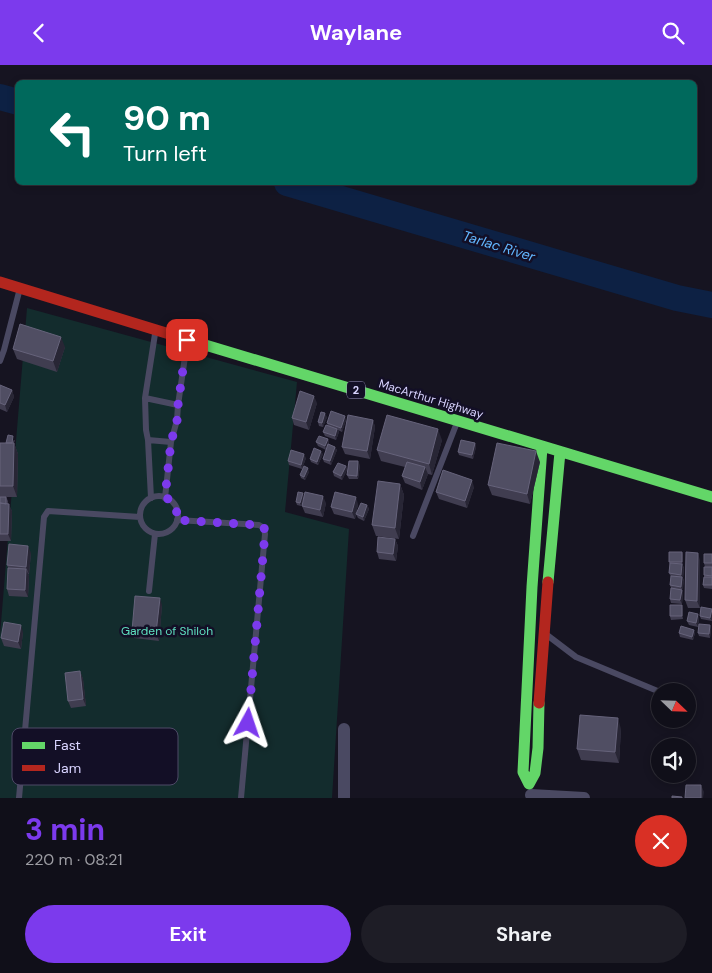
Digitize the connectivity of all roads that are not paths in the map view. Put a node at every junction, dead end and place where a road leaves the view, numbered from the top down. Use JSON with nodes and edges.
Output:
{"nodes":[{"id":1,"x":0,"y":282,"type":"edge"},
{"id":2,"x":20,"y":288,"type":"junction"},
{"id":3,"x":156,"y":330,"type":"junction"},
{"id":4,"x":187,"y":340,"type":"junction"},
{"id":5,"x":0,"y":361,"type":"edge"},
{"id":6,"x":145,"y":398,"type":"junction"},
{"id":7,"x":178,"y":405,"type":"junction"},
{"id":8,"x":458,"y":421,"type":"junction"},
{"id":9,"x":148,"y":440,"type":"junction"},
{"id":10,"x":171,"y":442,"type":"junction"},
{"id":11,"x":542,"y":447,"type":"junction"},
{"id":12,"x":560,"y":452,"type":"junction"},
{"id":13,"x":165,"y":497,"type":"junction"},
{"id":14,"x":712,"y":497,"type":"edge"},
{"id":15,"x":151,"y":498,"type":"junction"},
{"id":16,"x":140,"y":517,"type":"junction"},
{"id":17,"x":177,"y":520,"type":"junction"},
{"id":18,"x":155,"y":534,"type":"junction"},
{"id":19,"x":413,"y":536,"type":"dead end"},
{"id":20,"x":532,"y":587,"type":"junction"},
{"id":21,"x":547,"y":590,"type":"junction"},
{"id":22,"x":149,"y":591,"type":"dead end"},
{"id":23,"x":544,"y":633,"type":"junction"},
{"id":24,"x":651,"y":688,"type":"edge"},
{"id":25,"x":539,"y":709,"type":"junction"},
{"id":26,"x":526,"y":710,"type":"junction"},
{"id":27,"x":25,"y":728,"type":"edge"},
{"id":28,"x":344,"y":729,"type":"dead end"},
{"id":29,"x":20,"y":785,"type":"edge"},
{"id":30,"x":530,"y":793,"type":"edge"},
{"id":31,"x":19,"y":798,"type":"edge"},
{"id":32,"x":241,"y":798,"type":"edge"},
{"id":33,"x":344,"y":798,"type":"edge"},
{"id":34,"x":584,"y":798,"type":"edge"}],
"edges":[{"from":1,"to":2,"type":"main road","name":"MacArthur Highway","number":"2"},
{"from":2,"to":3,"type":"main road","name":"MacArthur Highway","number":"2"},
{"from":2,"to":5,"type":"lane"},
{"from":3,"to":4,"type":"main road","name":"MacArthur Highway","number":"2"},
{"from":3,"to":6,"type":"lane"},
{"from":4,"to":7,"type":"lane"},
{"from":4,"to":8,"type":"main road","name":"MacArthur Highway","number":"2"},
{"from":6,"to":7,"type":"lane"},
{"from":6,"to":9,"type":"lane"},
{"from":7,"to":10,"type":"lane"},
{"from":8,"to":11,"type":"main road","name":"MacArthur Highway","number":"2"},
{"from":8,"to":19,"type":"lane"},
{"from":9,"to":10,"type":"lane"},
{"from":9,"to":15,"type":"lane"},
{"from":10,"to":13,"type":"lane"},
{"from":11,"to":12,"type":"main road","name":"MacArthur Highway","number":"2"},
{"from":11,"to":20,"type":"main road"},
{"from":12,"to":14,"type":"main road","name":"MacArthur Highway","number":"2"},
{"from":12,"to":21,"type":"main road"},
{"from":13,"to":15,"type":"lane"},
{"from":13,"to":17,"type":"lane"},
{"from":15,"to":16,"type":"lane"},
{"from":16,"to":18,"type":"lane"},
{"from":16,"to":27,"type":"lane"},
{"from":17,"to":18,"type":"lane"},
{"from":17,"to":32,"type":"lane"},
{"from":18,"to":22,"type":"lane"},
{"from":20,"to":21,"type":"street"},
{"from":20,"to":26,"type":"main road"},
{"from":21,"to":23,"type":"main road"},
{"from":23,"to":24,"type":"lane"},
{"from":23,"to":25,"type":"main road"},
{"from":25,"to":26,"type":"street"},
{"from":25,"to":30,"type":"main road"},
{"from":26,"to":30,"type":"main road"},
{"from":28,"to":33,"type":"street"},
{"from":29,"to":31,"type":"lane"},
{"from":30,"to":34,"type":"street"}]}
